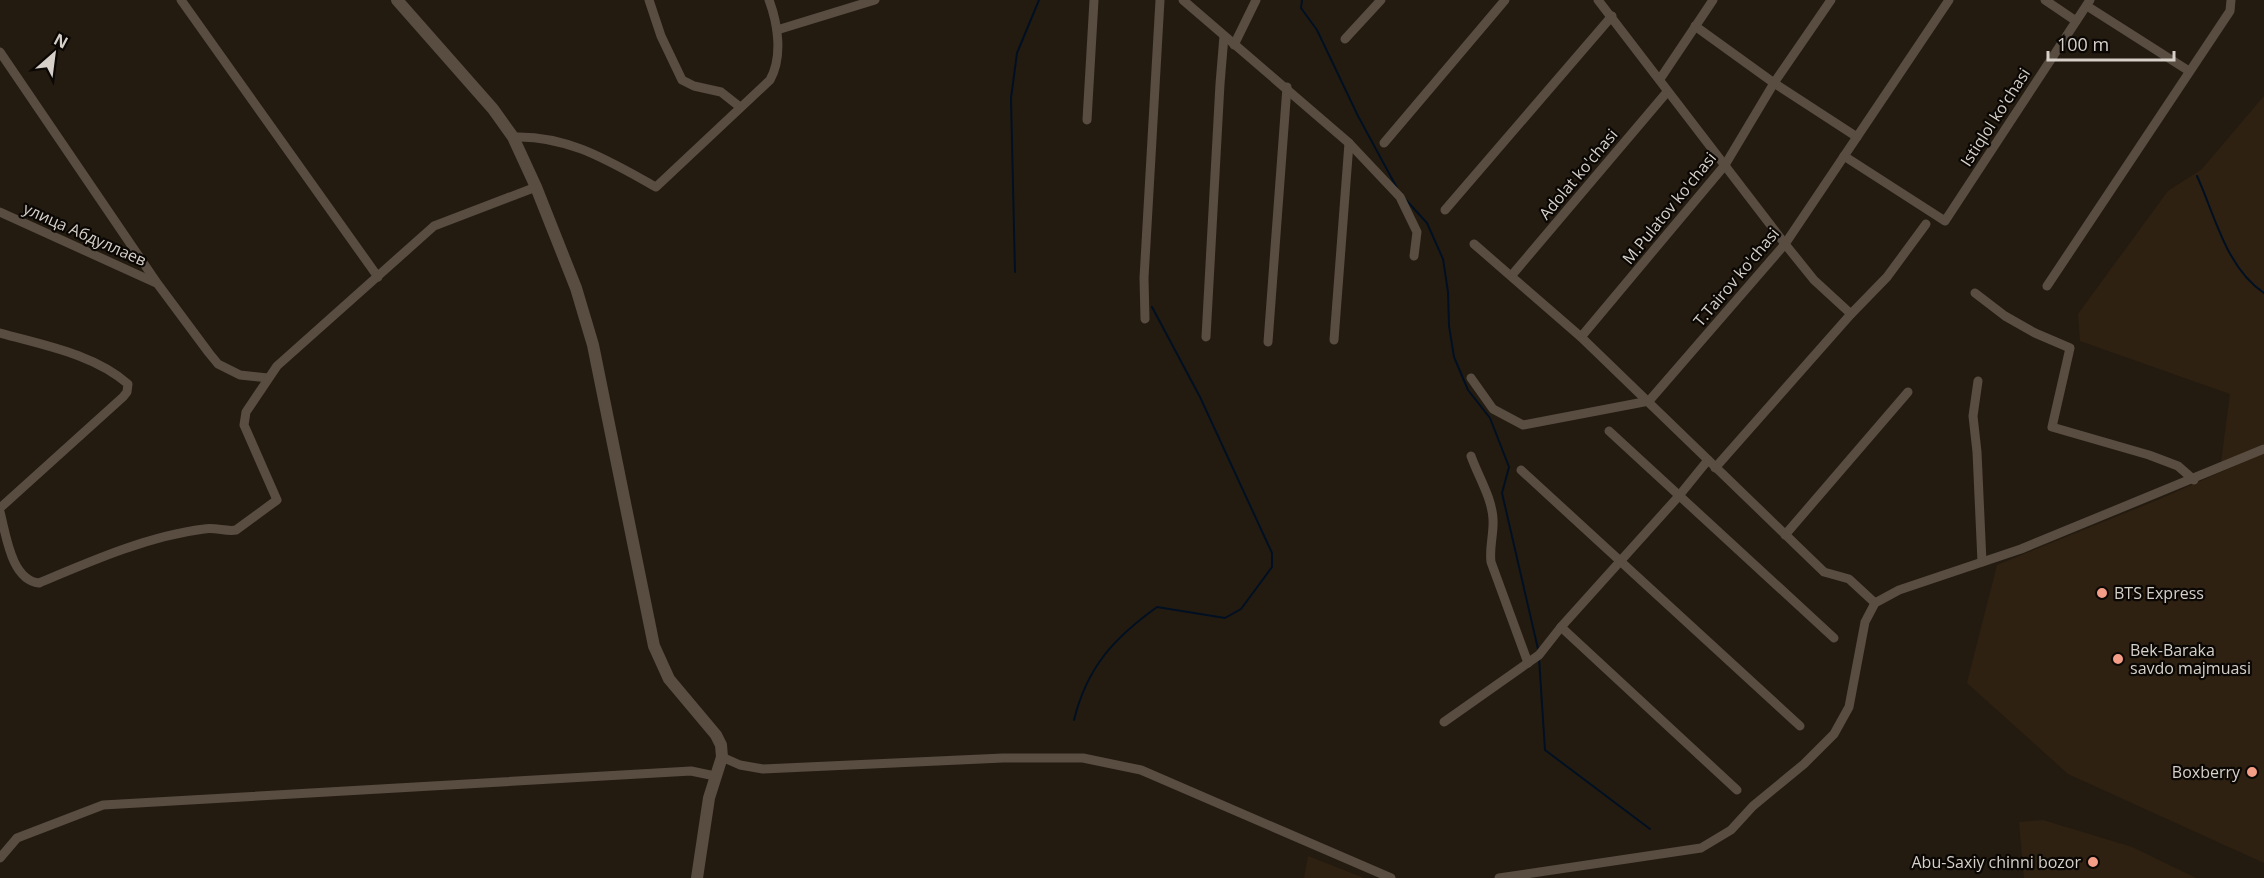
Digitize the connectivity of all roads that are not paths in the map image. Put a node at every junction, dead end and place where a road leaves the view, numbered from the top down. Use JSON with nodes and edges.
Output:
{"nodes":[{"id":1,"x":181,"y":0,"type":"edge"},
{"id":2,"x":397,"y":0,"type":"edge"},
{"id":3,"x":649,"y":0,"type":"edge"},
{"id":4,"x":769,"y":0,"type":"edge"},
{"id":5,"x":875,"y":0,"type":"edge"},
{"id":6,"x":1094,"y":0,"type":"edge"},
{"id":7,"x":1160,"y":0,"type":"edge"},
{"id":8,"x":1256,"y":0,"type":"edge"},
{"id":9,"x":1381,"y":0,"type":"edge"},
{"id":10,"x":1505,"y":0,"type":"edge"},
{"id":11,"x":1713,"y":0,"type":"edge"},
{"id":12,"x":1831,"y":0,"type":"edge"},
{"id":13,"x":1949,"y":0,"type":"edge"},
{"id":14,"x":2045,"y":0,"type":"edge"},
{"id":15,"x":2231,"y":0,"type":"edge"},
{"id":16,"x":1186,"y":1,"type":"edge"},
{"id":17,"x":1603,"y":2,"type":"edge"},
{"id":18,"x":2088,"y":3,"type":"edge"},
{"id":19,"x":1612,"y":16,"type":"junction"},
{"id":20,"x":2076,"y":21,"type":"junction"},
{"id":21,"x":1695,"y":26,"type":"junction"},
{"id":22,"x":777,"y":30,"type":"junction"},
{"id":23,"x":1224,"y":36,"type":"junction"},
{"id":24,"x":1345,"y":39,"type":"dead end"},
{"id":25,"x":1234,"y":45,"type":"junction"},
{"id":26,"x":0,"y":52,"type":"edge"},
{"id":27,"x":2189,"y":71,"type":"junction"},
{"id":28,"x":1660,"y":79,"type":"junction"},
{"id":29,"x":1774,"y":83,"type":"junction"},
{"id":30,"x":1287,"y":87,"type":"junction"},
{"id":31,"x":1667,"y":92,"type":"junction"},
{"id":32,"x":740,"y":107,"type":"junction"},
{"id":33,"x":1087,"y":120,"type":"dead end"},
{"id":34,"x":513,"y":137,"type":"junction"},
{"id":35,"x":1857,"y":137,"type":"junction"},
{"id":36,"x":1384,"y":142,"type":"dead end"},
{"id":37,"x":1349,"y":143,"type":"junction"},
{"id":38,"x":1844,"y":156,"type":"junction"},
{"id":39,"x":1725,"y":165,"type":"junction"},
{"id":40,"x":537,"y":187,"type":"junction"},
{"id":41,"x":1445,"y":210,"type":"dead end"},
{"id":42,"x":0,"y":212,"type":"edge"},
{"id":43,"x":1926,"y":224,"type":"dead end"},
{"id":44,"x":1474,"y":244,"type":"dead end"},
{"id":45,"x":1785,"y":244,"type":"junction"},
{"id":46,"x":1414,"y":256,"type":"dead end"},
{"id":47,"x":1512,"y":275,"type":"junction"},
{"id":48,"x":378,"y":277,"type":"junction"},
{"id":49,"x":157,"y":283,"type":"junction"},
{"id":50,"x":2047,"y":286,"type":"dead end"},
{"id":51,"x":1975,"y":293,"type":"dead end"},
{"id":52,"x":1851,"y":314,"type":"junction"},
{"id":53,"x":1145,"y":319,"type":"dead end"},
{"id":54,"x":0,"y":333,"type":"edge"},
{"id":55,"x":1206,"y":337,"type":"dead end"},
{"id":56,"x":1581,"y":338,"type":"junction"},
{"id":57,"x":1334,"y":340,"type":"dead end"},
{"id":58,"x":1268,"y":342,"type":"dead end"},
{"id":59,"x":268,"y":378,"type":"junction"},
{"id":60,"x":1471,"y":378,"type":"dead end"},
{"id":61,"x":1977,"y":381,"type":"dead end"},
{"id":62,"x":1908,"y":392,"type":"dead end"},
{"id":63,"x":1649,"y":401,"type":"junction"},
{"id":64,"x":1609,"y":431,"type":"dead end"},
{"id":65,"x":2264,"y":449,"type":"edge"},
{"id":66,"x":1470,"y":456,"type":"dead end"},
{"id":67,"x":1708,"y":460,"type":"junction"},
{"id":68,"x":1715,"y":468,"type":"junction"},
{"id":69,"x":1521,"y":470,"type":"dead end"},
{"id":70,"x":2194,"y":480,"type":"junction"},
{"id":71,"x":1678,"y":497,"type":"junction"},
{"id":72,"x":0,"y":510,"type":"edge"},
{"id":73,"x":1785,"y":535,"type":"junction"},
{"id":74,"x":1621,"y":561,"type":"junction"},
{"id":75,"x":1982,"y":562,"type":"junction"},
{"id":76,"x":1875,"y":603,"type":"junction"},
{"id":77,"x":1561,"y":627,"type":"junction"},
{"id":78,"x":1834,"y":638,"type":"dead end"},
{"id":79,"x":1528,"y":663,"type":"junction"},
{"id":80,"x":1444,"y":722,"type":"dead end"},
{"id":81,"x":1800,"y":726,"type":"dead end"},
{"id":82,"x":722,"y":757,"type":"junction"},
{"id":83,"x":715,"y":776,"type":"junction"},
{"id":84,"x":1737,"y":790,"type":"dead end"},
{"id":85,"x":0,"y":858,"type":"edge"},
{"id":86,"x":697,"y":878,"type":"edge"},
{"id":87,"x":1391,"y":878,"type":"edge"},
{"id":88,"x":1499,"y":878,"type":"edge"}],
"edges":[{"from":1,"to":48,"type":"street"},
{"from":2,"to":34,"type":"street"},
{"from":3,"to":32,"type":"street"},
{"from":4,"to":22,"type":"street"},
{"from":5,"to":22,"type":"street"},
{"from":6,"to":33,"type":"street"},
{"from":7,"to":53,"type":"street"},
{"from":8,"to":25,"type":"street"},
{"from":9,"to":24,"type":"street"},
{"from":10,"to":36,"type":"street"},
{"from":11,"to":21,"type":"street"},
{"from":12,"to":29,"type":"street","name":"M.Pulatov ko'chasi"},
{"from":13,"to":35,"type":"street","name":"T.Tairov ko'chasi"},
{"from":14,"to":20,"type":"street"},
{"from":15,"to":27,"type":"street"},
{"from":16,"to":23,"type":"street"},
{"from":17,"to":19,"type":"street"},
{"from":18,"to":20,"type":"street","name":"Istiqlol ko'chasi"},
{"from":18,"to":27,"type":"street"},
{"from":19,"to":28,"type":"street"},
{"from":19,"to":41,"type":"street"},
{"from":20,"to":38,"type":"street","name":"Istiqlol ko'chasi"},
{"from":21,"to":28,"type":"street"},
{"from":21,"to":29,"type":"street"},
{"from":22,"to":32,"type":"street"},
{"from":23,"to":25,"type":"street"},
{"from":23,"to":55,"type":"street"},
{"from":25,"to":30,"type":"street"},
{"from":26,"to":49,"type":"street"},
{"from":27,"to":50,"type":"street"},
{"from":28,"to":31,"type":"street"},
{"from":29,"to":35,"type":"street"},
{"from":29,"to":39,"type":"street","name":"M.Pulatov ko'chasi"},
{"from":30,"to":37,"type":"street"},
{"from":30,"to":58,"type":"street"},
{"from":31,"to":39,"type":"street"},
{"from":31,"to":47,"type":"street","name":"Adolat ko'chasi"},
{"from":32,"to":34,"type":"street"},
{"from":34,"to":40,"type":"street"},
{"from":35,"to":38,"type":"street","name":"T.Tairov ko'chasi"},
{"from":37,"to":46,"type":"street"},
{"from":37,"to":57,"type":"street"},
{"from":38,"to":45,"type":"street","name":"T.Tairov ko'chasi"},
{"from":39,"to":45,"type":"street"},
{"from":39,"to":56,"type":"street","name":"M.Pulatov ko'chasi"},
{"from":40,"to":48,"type":"street"},
{"from":40,"to":82,"type":"street"},
{"from":42,"to":49,"type":"street","name":"улица Абдуллаев"},
{"from":43,"to":52,"type":"street"},
{"from":44,"to":47,"type":"street"},
{"from":45,"to":52,"type":"street"},
{"from":45,"to":63,"type":"street","name":"T.Tairov ko'chasi"},
{"from":47,"to":56,"type":"street"},
{"from":48,"to":59,"type":"street"},
{"from":49,"to":59,"type":"street"},
{"from":51,"to":70,"type":"street"},
{"from":52,"to":68,"type":"street"},
{"from":54,"to":72,"type":"street"},
{"from":56,"to":63,"type":"street"},
{"from":59,"to":72,"type":"street"},
{"from":60,"to":63,"type":"street"},
{"from":61,"to":75,"type":"street"},
{"from":62,"to":73,"type":"street"},
{"from":63,"to":67,"type":"street"},
{"from":64,"to":71,"type":"street"},
{"from":65,"to":70,"type":"street"},
{"from":66,"to":79,"type":"street"},
{"from":67,"to":68,"type":"street"},
{"from":67,"to":71,"type":"street"},
{"from":68,"to":73,"type":"street"},
{"from":69,"to":74,"type":"street"},
{"from":70,"to":75,"type":"street"},
{"from":71,"to":74,"type":"street"},
{"from":71,"to":78,"type":"street"},
{"from":73,"to":76,"type":"street"},
{"from":74,"to":77,"type":"street"},
{"from":74,"to":81,"type":"street"},
{"from":75,"to":76,"type":"street"},
{"from":76,"to":88,"type":"street"},
{"from":77,"to":79,"type":"street"},
{"from":77,"to":84,"type":"street"},
{"from":79,"to":80,"type":"street"},
{"from":82,"to":83,"type":"street"},
{"from":82,"to":87,"type":"street"},
{"from":83,"to":85,"type":"street"},
{"from":83,"to":86,"type":"street"}]}
